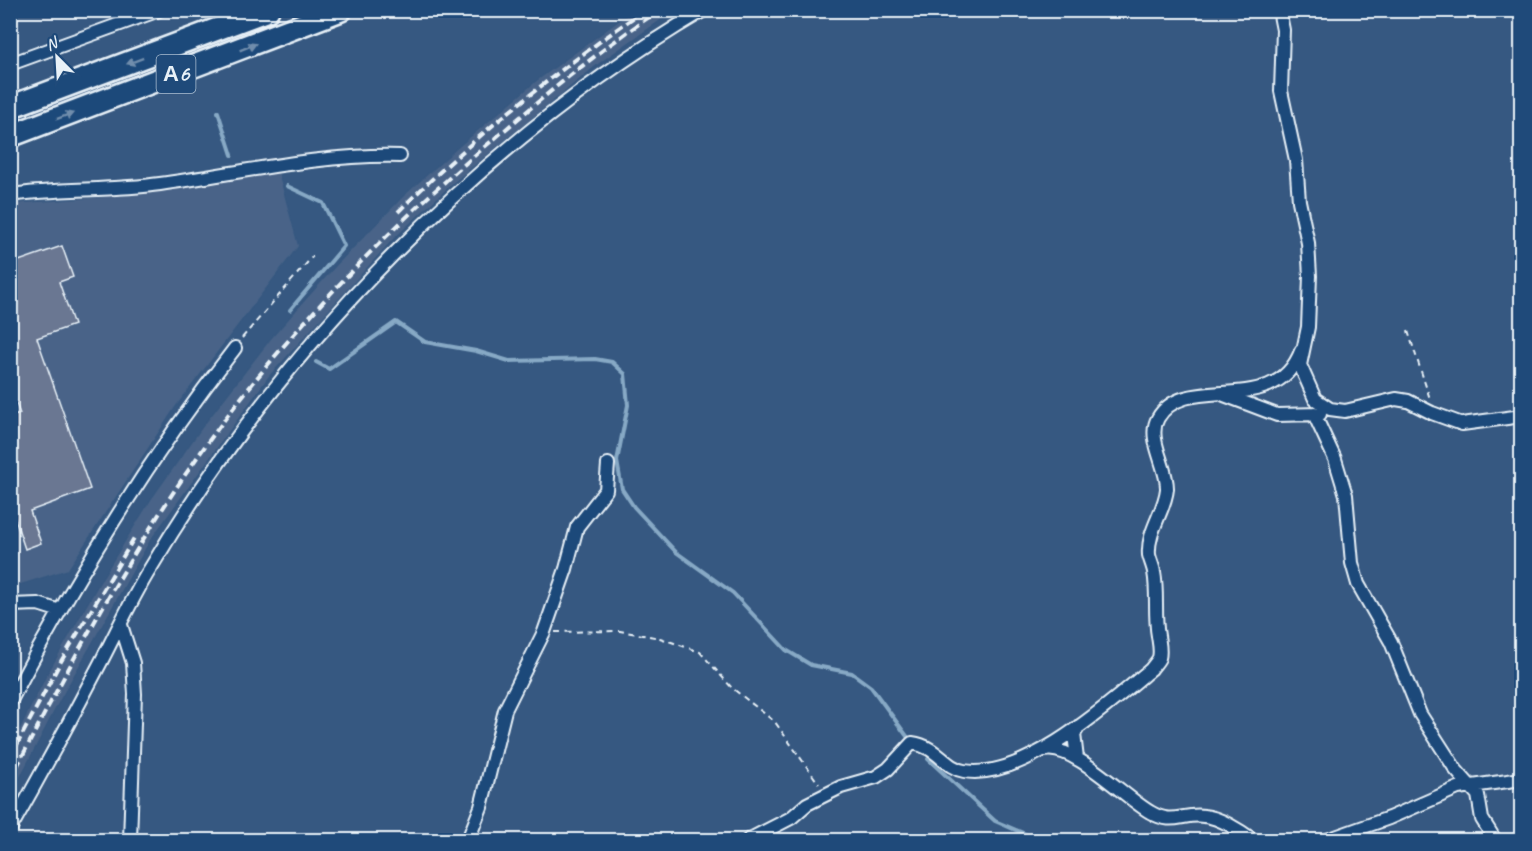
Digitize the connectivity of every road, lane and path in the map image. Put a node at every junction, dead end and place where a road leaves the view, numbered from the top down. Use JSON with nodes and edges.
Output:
{"nodes":[{"id":1,"x":159,"y":10,"type":"edge"},
{"id":2,"x":268,"y":10,"type":"edge"},
{"id":3,"x":340,"y":10,"type":"edge"},
{"id":4,"x":704,"y":10,"type":"edge"},
{"id":5,"x":1279,"y":10,"type":"edge"},
{"id":6,"x":144,"y":14,"type":"edge"},
{"id":7,"x":10,"y":64,"type":"edge"},
{"id":8,"x":10,"y":107,"type":"edge"},
{"id":9,"x":10,"y":136,"type":"edge"},
{"id":10,"x":400,"y":156,"type":"dead end"},
{"id":11,"x":10,"y":195,"type":"edge"},
{"id":12,"x":313,"y":256,"type":"dead end"},
{"id":13,"x":1408,"y":331,"type":"dead end"},
{"id":14,"x":235,"y":348,"type":"joint"},
{"id":15,"x":1301,"y":351,"type":"junction"},
{"id":16,"x":1223,"y":394,"type":"junction"},
{"id":17,"x":1345,"y":411,"type":"junction"},
{"id":18,"x":1432,"y":413,"type":"junction"},
{"id":19,"x":1314,"y":414,"type":"junction"},
{"id":20,"x":1521,"y":416,"type":"edge"},
{"id":21,"x":608,"y":464,"type":"dead end"},
{"id":22,"x":10,"y":606,"type":"edge"},
{"id":23,"x":60,"y":611,"type":"junction"},
{"id":24,"x":121,"y":625,"type":"junction"},
{"id":25,"x":544,"y":632,"type":"junction"},
{"id":26,"x":10,"y":702,"type":"edge"},
{"id":27,"x":1079,"y":726,"type":"junction"},
{"id":28,"x":1038,"y":751,"type":"junction"},
{"id":29,"x":1077,"y":759,"type":"junction"},
{"id":30,"x":1521,"y":778,"type":"edge"},
{"id":31,"x":1471,"y":787,"type":"junction"},
{"id":32,"x":833,"y":792,"type":"junction"},
{"id":33,"x":10,"y":829,"type":"edge"},
{"id":34,"x":130,"y":840,"type":"edge"},
{"id":35,"x":468,"y":840,"type":"edge"},
{"id":36,"x":748,"y":840,"type":"edge"},
{"id":37,"x":1253,"y":840,"type":"edge"},
{"id":38,"x":1327,"y":840,"type":"edge"},
{"id":39,"x":1495,"y":840,"type":"edge"}],
"edges":[{"from":1,"to":6,"type":"street"},
{"from":2,"to":8,"type":"highway","number":"Α6","one_way":true},
{"from":9,"to":3,"type":"highway","number":"Α6","one_way":true},
{"from":4,"to":24,"type":"street"},
{"from":5,"to":15,"type":"street"},
{"from":6,"to":7,"type":"street"},
{"from":10,"to":11,"type":"street"},
{"from":12,"to":14,"type":"path"},
{"from":13,"to":18,"type":"path"},
{"from":14,"to":23,"type":"street"},
{"from":15,"to":16,"type":"street"},
{"from":15,"to":17,"type":"street"},
{"from":16,"to":19,"type":"street"},
{"from":16,"to":27,"type":"street"},
{"from":17,"to":18,"type":"street"},
{"from":17,"to":19,"type":"street"},
{"from":18,"to":20,"type":"street"},
{"from":19,"to":31,"type":"street"},
{"from":21,"to":25,"type":"street"},
{"from":22,"to":23,"type":"street"},
{"from":23,"to":26,"type":"street"},
{"from":24,"to":33,"type":"street"},
{"from":24,"to":34,"type":"street"},
{"from":25,"to":32,"type":"path"},
{"from":25,"to":35,"type":"street"},
{"from":27,"to":28,"type":"street"},
{"from":27,"to":29,"type":"street"},
{"from":28,"to":29,"type":"street"},
{"from":28,"to":32,"type":"street"},
{"from":29,"to":37,"type":"street"},
{"from":30,"to":31,"type":"street"},
{"from":31,"to":38,"type":"street"},
{"from":31,"to":39,"type":"street"},
{"from":32,"to":36,"type":"street"}]}
